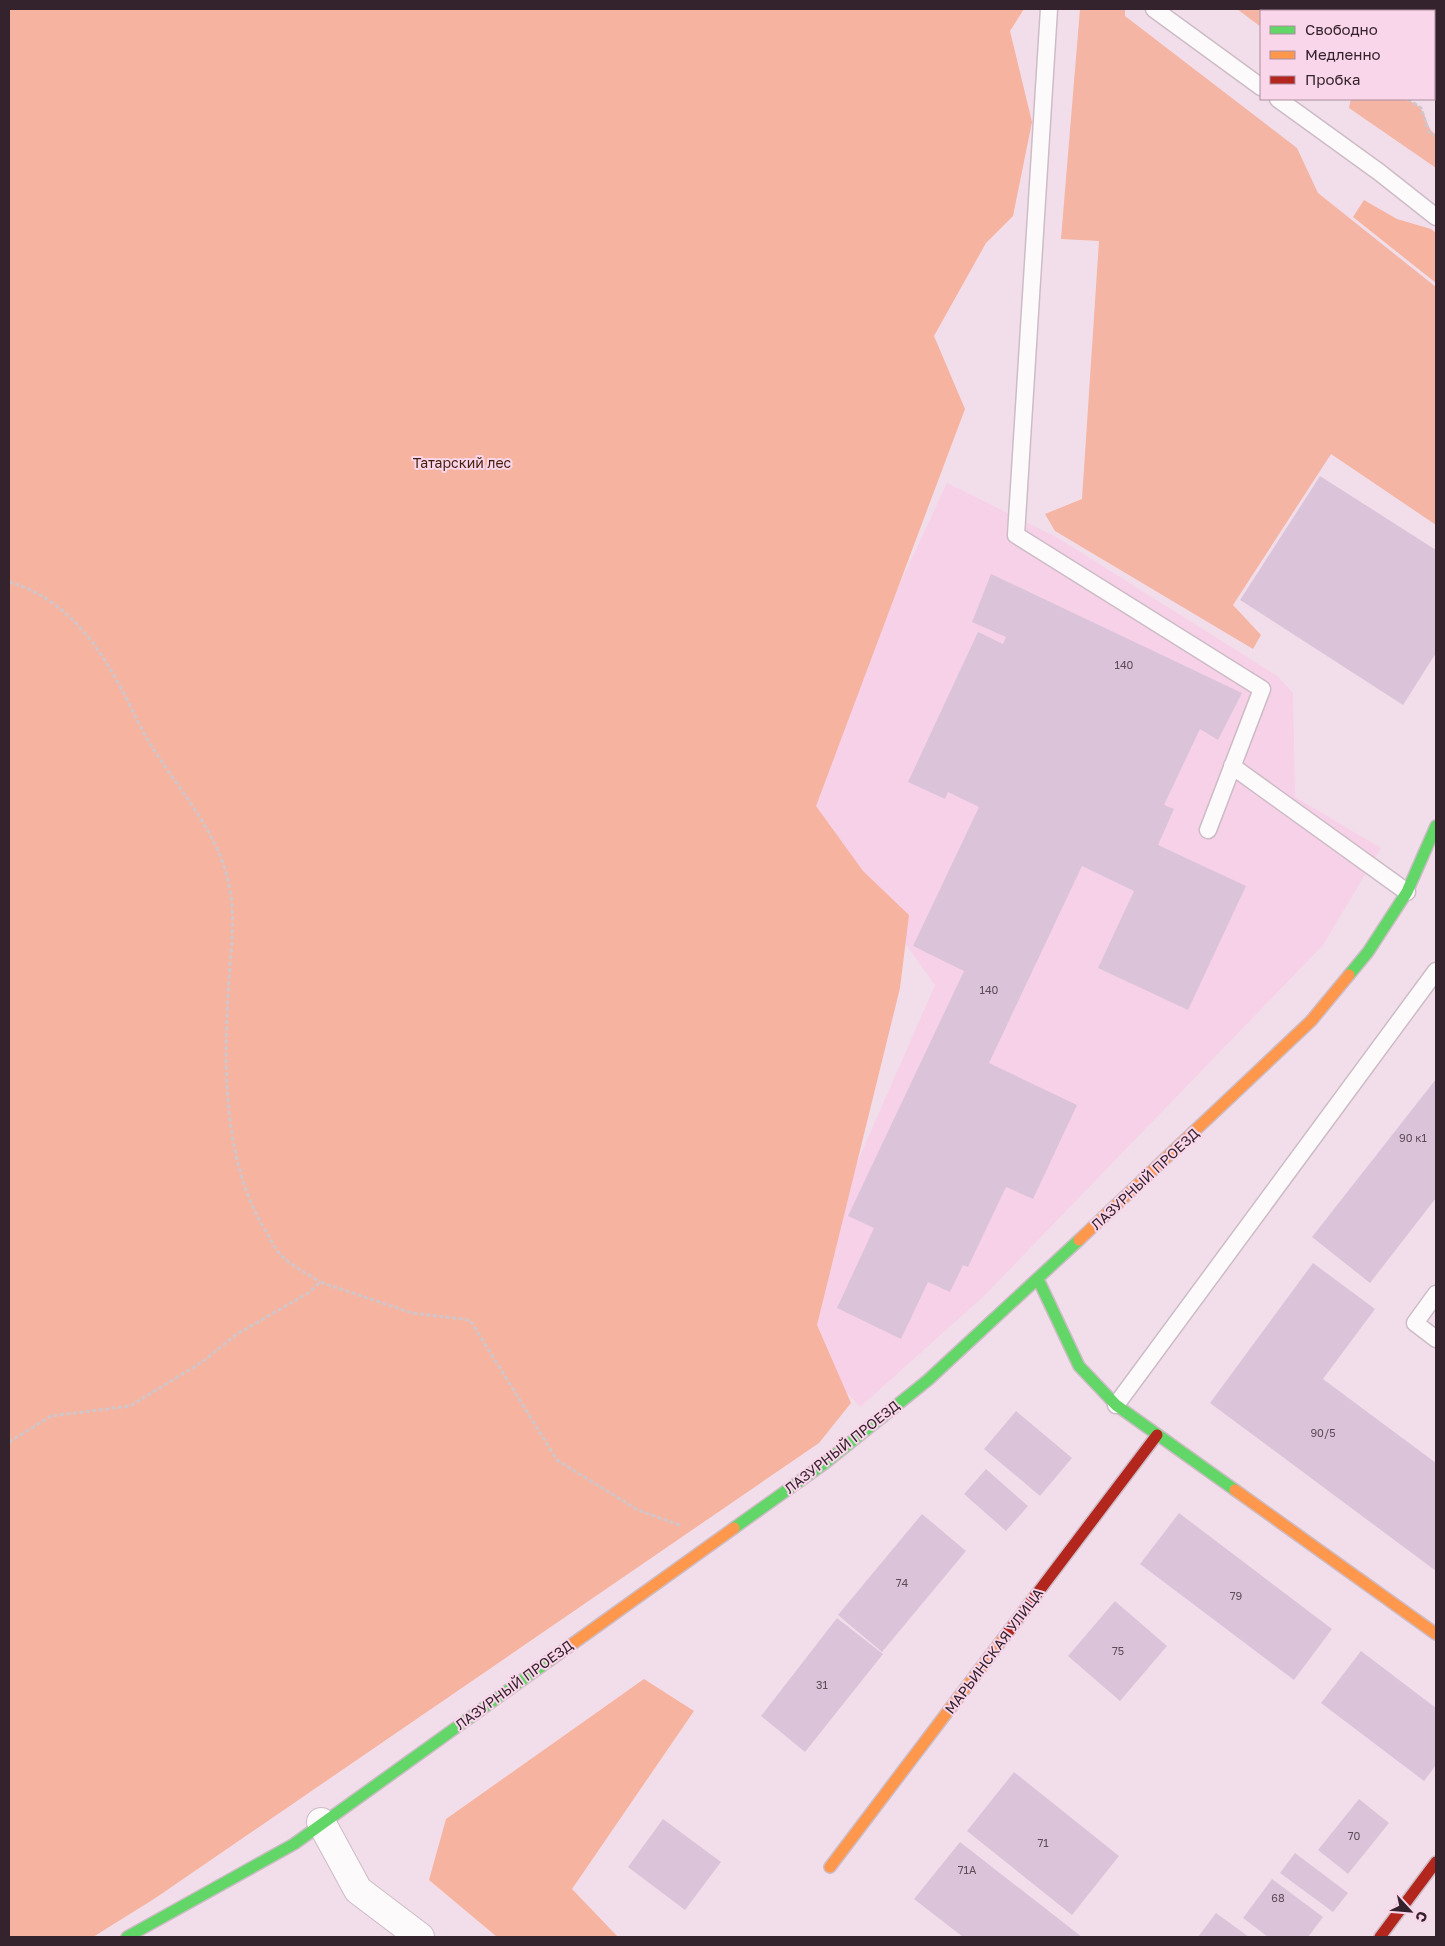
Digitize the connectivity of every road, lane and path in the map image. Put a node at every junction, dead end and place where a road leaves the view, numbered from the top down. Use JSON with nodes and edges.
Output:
{"nodes":[{"id":1,"x":1049,"y":9,"type":"edge"},
{"id":2,"x":1154,"y":9,"type":"edge"},
{"id":3,"x":1260,"y":86,"type":"edge"},
{"id":4,"x":1279,"y":100,"type":"edge"},
{"id":5,"x":1409,"y":100,"type":"edge"},
{"id":6,"x":1436,"y":136,"type":"edge"},
{"id":7,"x":1436,"y":217,"type":"edge"},
{"id":8,"x":9,"y":582,"type":"edge"},
{"id":9,"x":1232,"y":766,"type":"junction"},
{"id":10,"x":1436,"y":826,"type":"edge"},
{"id":11,"x":1208,"y":830,"type":"dead end"},
{"id":12,"x":1407,"y":892,"type":"junction"},
{"id":13,"x":1436,"y":971,"type":"edge"},
{"id":14,"x":1038,"y":1279,"type":"junction"},
{"id":15,"x":320,"y":1282,"type":"junction"},
{"id":16,"x":1436,"y":1294,"type":"edge"},
{"id":17,"x":1436,"y":1339,"type":"edge"},
{"id":18,"x":1116,"y":1405,"type":"junction"},
{"id":19,"x":1157,"y":1435,"type":"junction"},
{"id":20,"x":9,"y":1442,"type":"edge"},
{"id":21,"x":718,"y":1539,"type":"junction"},
{"id":22,"x":1436,"y":1634,"type":"edge"},
{"id":23,"x":321,"y":1822,"type":"junction"},
{"id":24,"x":1436,"y":1862,"type":"edge"},
{"id":25,"x":830,"y":1867,"type":"dead end"},
{"id":26,"x":127,"y":1937,"type":"edge"},
{"id":27,"x":420,"y":1937,"type":"edge"},
{"id":28,"x":1380,"y":1937,"type":"edge"}],
"edges":[{"from":1,"to":9,"type":"lane"},
{"from":2,"to":3,"type":"lane"},
{"from":4,"to":7,"type":"lane"},
{"from":5,"to":6,"type":"path"},
{"from":8,"to":15,"type":"path"},
{"from":9,"to":11,"type":"lane"},
{"from":9,"to":12,"type":"lane"},
{"from":10,"to":12,"type":"street","name":"ЛАЗУРНЫЙ ПРОЕЗД"},
{"from":12,"to":14,"type":"street","name":"ЛАЗУРНЫЙ ПРОЕЗД"},
{"from":13,"to":18,"type":"lane"},
{"from":14,"to":18,"type":"street"},
{"from":14,"to":21,"type":"street","name":"ЛАЗУРНЫЙ ПРОЕЗД"},
{"from":15,"to":20,"type":"path"},
{"from":15,"to":21,"type":"path"},
{"from":16,"to":17,"type":"lane"},
{"from":18,"to":19,"type":"street"},
{"from":19,"to":22,"type":"street"},
{"from":19,"to":25,"type":"street","name":"МАРЬИНСКАЯ УЛИЦА"},
{"from":21,"to":23,"type":"street","name":"ЛАЗУРНЫЙ ПРОЕЗД"},
{"from":23,"to":26,"type":"street","name":"ЛАЗУРНЫЙ ПРОЕЗД"},
{"from":23,"to":27,"type":"street"},
{"from":24,"to":28,"type":"street"}]}
